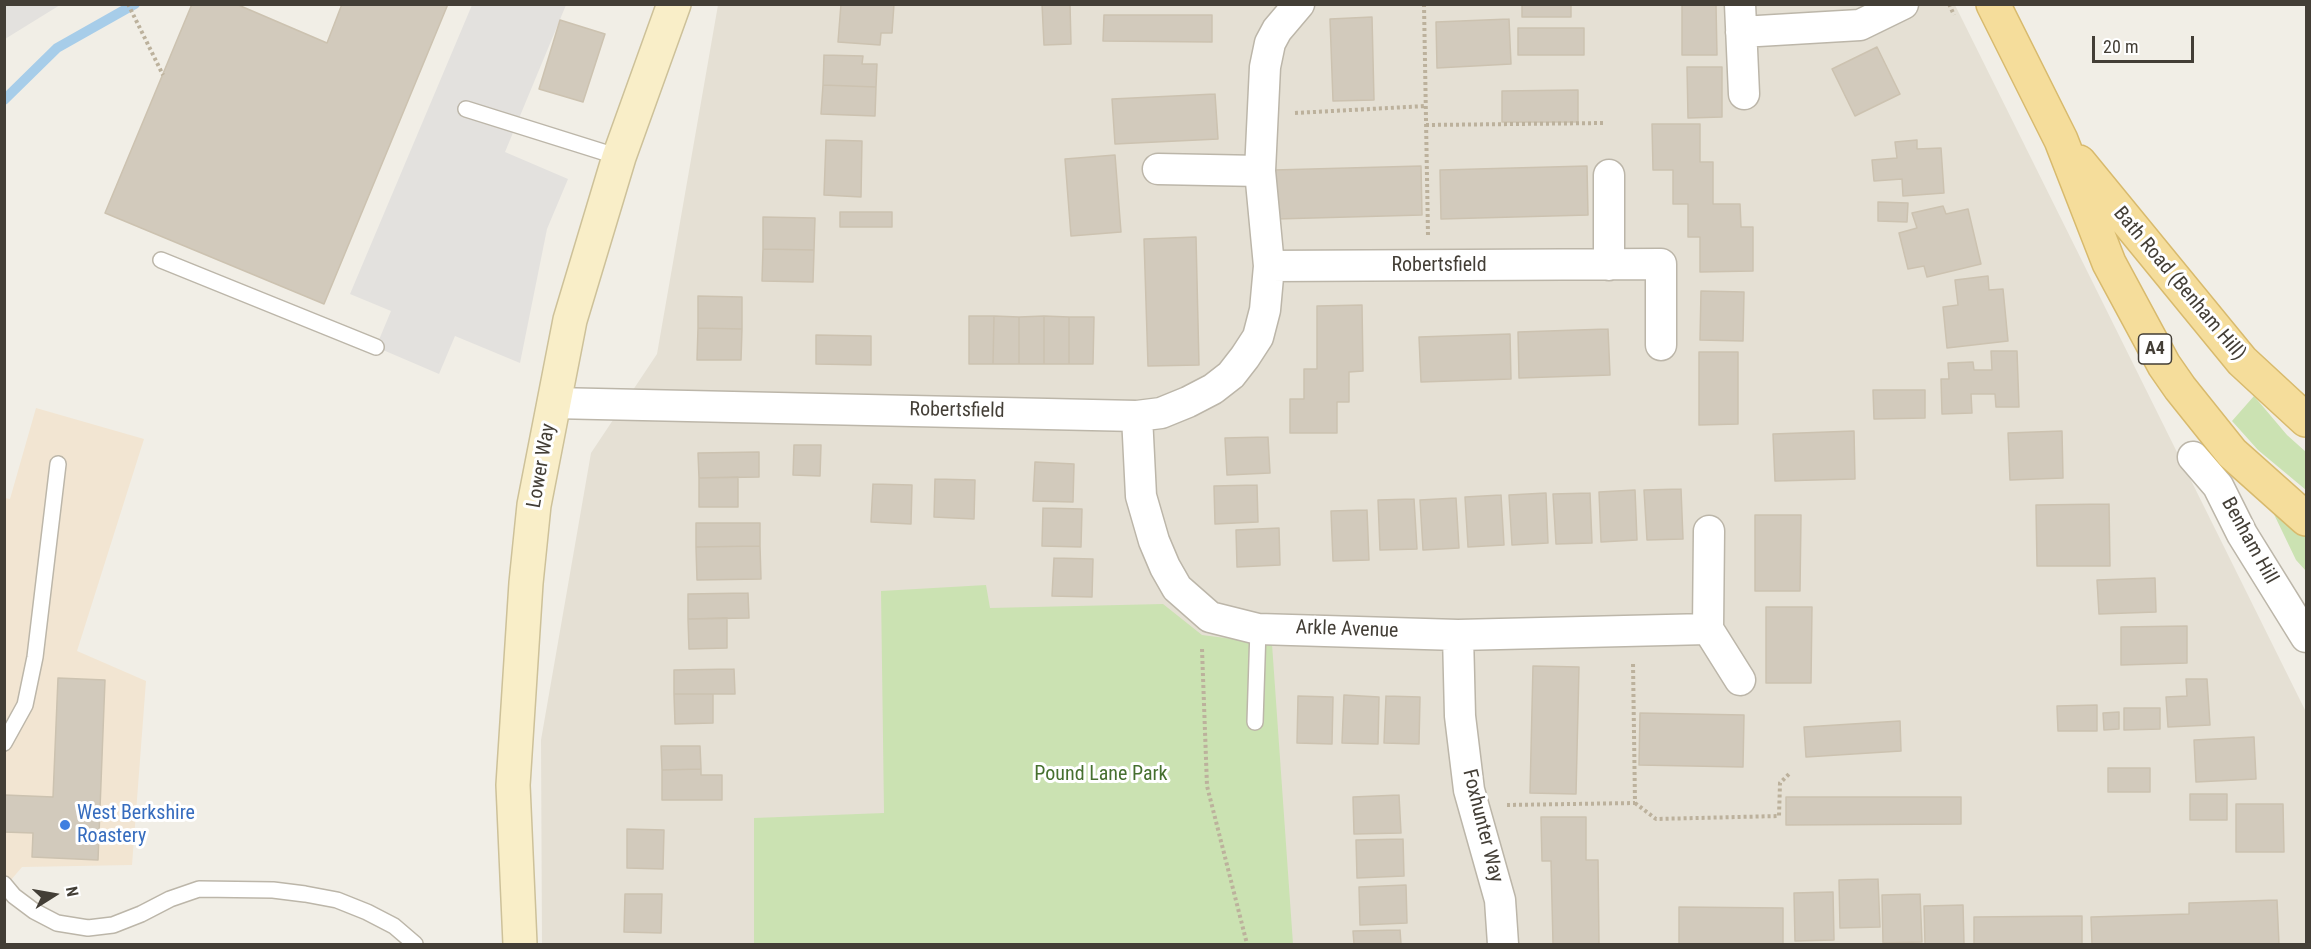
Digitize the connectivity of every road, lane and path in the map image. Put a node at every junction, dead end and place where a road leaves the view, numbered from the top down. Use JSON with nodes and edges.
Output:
{"nodes":[{"id":1,"x":128,"y":4,"type":"edge"},
{"id":2,"x":674,"y":4,"type":"edge"},
{"id":3,"x":1299,"y":4,"type":"edge"},
{"id":4,"x":1424,"y":4,"type":"edge"},
{"id":5,"x":1903,"y":4,"type":"edge"},
{"id":6,"x":1949,"y":4,"type":"edge"},
{"id":7,"x":1993,"y":4,"type":"edge"},
{"id":8,"x":1954,"y":15,"type":"dead end"},
{"id":9,"x":1741,"y":18,"type":"edge"},
{"id":10,"x":163,"y":75,"type":"dead end"},
{"id":11,"x":1744,"y":94,"type":"dead end"},
{"id":12,"x":1426,"y":106,"type":"junction"},
{"id":13,"x":466,"y":109,"type":"dead end"},
{"id":14,"x":1264,"y":114,"type":"junction"},
{"id":15,"x":1605,"y":123,"type":"dead end"},
{"id":16,"x":1426,"y":125,"type":"junction"},
{"id":17,"x":2061,"y":140,"type":"junction"},
{"id":18,"x":619,"y":157,"type":"junction"},
{"id":19,"x":1158,"y":169,"type":"dead end"},
{"id":20,"x":1260,"y":171,"type":"junction"},
{"id":21,"x":1609,"y":175,"type":"dead end"},
{"id":22,"x":161,"y":260,"type":"dead end"},
{"id":23,"x":1609,"y":265,"type":"junction"},
{"id":24,"x":1269,"y":266,"type":"junction"},
{"id":25,"x":1429,"y":266,"type":"junction"},
{"id":26,"x":1661,"y":345,"type":"dead end"},
{"id":27,"x":376,"y":347,"type":"dead end"},
{"id":28,"x":553,"y":404,"type":"junction"},
{"id":29,"x":1137,"y":416,"type":"junction"},
{"id":30,"x":2307,"y":420,"type":"edge"},
{"id":31,"x":2193,"y":457,"type":"dead end"},
{"id":32,"x":58,"y":464,"type":"dead end"},
{"id":33,"x":2307,"y":519,"type":"edge"},
{"id":34,"x":1710,"y":531,"type":"dead end"},
{"id":35,"x":1210,"y":617,"type":"junction"},
{"id":36,"x":1258,"y":629,"type":"junction"},
{"id":37,"x":1708,"y":629,"type":"junction"},
{"id":38,"x":1632,"y":631,"type":"junction"},
{"id":39,"x":2305,"y":631,"type":"edge"},
{"id":40,"x":1458,"y":634,"type":"junction"},
{"id":41,"x":1740,"y":680,"type":"dead end"},
{"id":42,"x":1255,"y":722,"type":"dead end"},
{"id":43,"x":4,"y":743,"type":"edge"},
{"id":44,"x":1790,"y":773,"type":"dead end"},
{"id":45,"x":1635,"y":803,"type":"junction"},
{"id":46,"x":1473,"y":806,"type":"junction"},
{"id":47,"x":4,"y":884,"type":"edge"},
{"id":48,"x":415,"y":945,"type":"edge"},
{"id":49,"x":520,"y":945,"type":"edge"},
{"id":50,"x":1247,"y":945,"type":"edge"},
{"id":51,"x":1503,"y":945,"type":"edge"}],
"edges":[{"from":1,"to":10,"type":"path"},
{"from":2,"to":18,"type":"street","name":"Lower Way"},
{"from":3,"to":14,"type":"street","name":"Robertsfield"},
{"from":4,"to":12,"type":"path"},
{"from":5,"to":9,"type":"street"},
{"from":6,"to":8,"type":"path"},
{"from":7,"to":17,"type":"main road","name":"Bath Road (Benham Hill)","number":"A4"},
{"from":9,"to":11,"type":"street"},
{"from":12,"to":14,"type":"path"},
{"from":12,"to":16,"type":"path"},
{"from":13,"to":18,"type":"lane"},
{"from":14,"to":20,"type":"street","name":"Robertsfield"},
{"from":15,"to":16,"type":"path"},
{"from":16,"to":25,"type":"path"},
{"from":17,"to":30,"type":"main road","name":"Bath Road (Benham Hill)","number":"A4"},
{"from":17,"to":33,"type":"main road","name":"Bath Road (Benham Hill)","number":"A4"},
{"from":18,"to":28,"type":"street","name":"Lower Way"},
{"from":19,"to":20,"type":"street"},
{"from":20,"to":24,"type":"street","name":"Robertsfield"},
{"from":21,"to":23,"type":"street"},
{"from":22,"to":27,"type":"lane"},
{"from":23,"to":25,"type":"street","name":"Robertsfield"},
{"from":23,"to":26,"type":"street","name":"Robertsfield"},
{"from":24,"to":25,"type":"street","name":"Robertsfield"},
{"from":24,"to":29,"type":"street","name":"Robertsfield"},
{"from":28,"to":29,"type":"street","name":"Robertsfield"},
{"from":28,"to":49,"type":"street","name":"Lower Way"},
{"from":29,"to":35,"type":"street","name":"Arkle Avenue"},
{"from":31,"to":39,"type":"street","name":"Benham Hill"},
{"from":32,"to":43,"type":"lane"},
{"from":34,"to":37,"type":"street"},
{"from":35,"to":36,"type":"street","name":"Arkle Avenue"},
{"from":35,"to":50,"type":"path"},
{"from":36,"to":40,"type":"street","name":"Arkle Avenue"},
{"from":36,"to":42,"type":"lane"},
{"from":37,"to":38,"type":"street","name":"Arkle Avenue"},
{"from":37,"to":41,"type":"street"},
{"from":38,"to":40,"type":"street","name":"Arkle Avenue"},
{"from":38,"to":45,"type":"path"},
{"from":40,"to":46,"type":"street","name":"Foxhunter Way"},
{"from":44,"to":45,"type":"path"},
{"from":45,"to":46,"type":"path"},
{"from":46,"to":51,"type":"street","name":"Foxhunter Way"},
{"from":47,"to":48,"type":"lane"}]}
